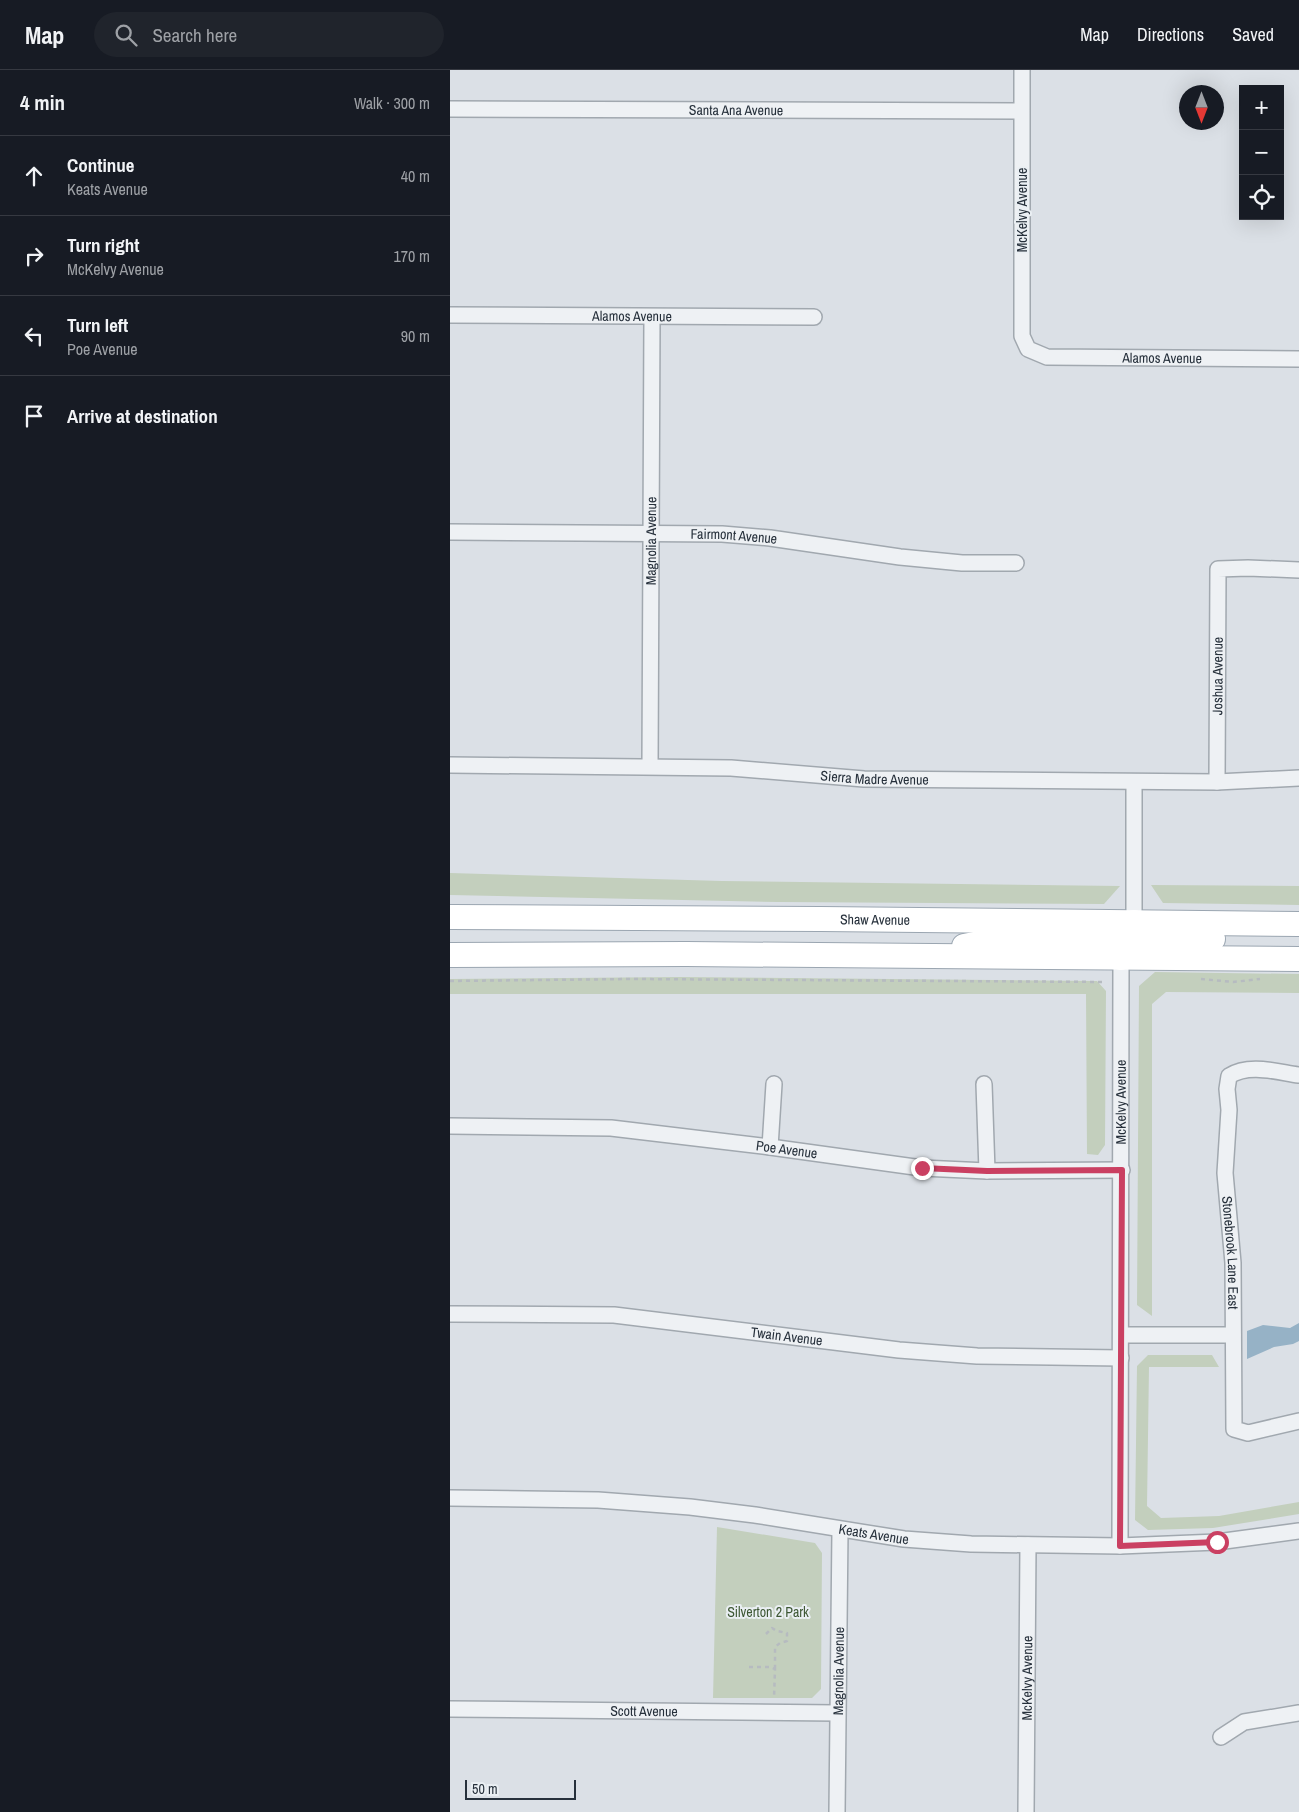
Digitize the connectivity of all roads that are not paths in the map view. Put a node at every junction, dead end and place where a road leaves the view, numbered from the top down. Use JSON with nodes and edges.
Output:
{"nodes":[{"id":1,"x":1022,"y":70,"type":"edge"},
{"id":2,"x":450,"y":109,"type":"edge"},
{"id":3,"x":1021,"y":111,"type":"junction"},
{"id":4,"x":450,"y":315,"type":"edge"},
{"id":5,"x":652,"y":317,"type":"junction"},
{"id":6,"x":814,"y":317,"type":"dead end"},
{"id":7,"x":1028,"y":350,"type":"joint"},
{"id":8,"x":1299,"y":359,"type":"edge"},
{"id":9,"x":450,"y":532,"type":"edge"},
{"id":10,"x":650,"y":532,"type":"junction"},
{"id":11,"x":1016,"y":563,"type":"dead end"},
{"id":12,"x":1299,"y":570,"type":"edge"},
{"id":13,"x":450,"y":765,"type":"edge"},
{"id":14,"x":650,"y":766,"type":"junction"},
{"id":15,"x":1299,"y":778,"type":"edge"},
{"id":16,"x":1134,"y":782,"type":"junction"},
{"id":17,"x":1217,"y":782,"type":"junction"},
{"id":18,"x":450,"y":917,"type":"edge"},
{"id":19,"x":1134,"y":922,"type":"junction"},
{"id":20,"x":1299,"y":924,"type":"edge"},
{"id":21,"x":1299,"y":934,"type":"edge"},
{"id":22,"x":450,"y":955,"type":"edge"},
{"id":23,"x":910,"y":956,"type":"junction"},
{"id":24,"x":1121,"y":958,"type":"junction"},
{"id":25,"x":1299,"y":959,"type":"edge"},
{"id":26,"x":1299,"y":1075,"type":"edge"},
{"id":27,"x":774,"y":1084,"type":"dead end"},
{"id":28,"x":984,"y":1084,"type":"dead end"},
{"id":29,"x":450,"y":1126,"type":"edge"},
{"id":30,"x":770,"y":1147,"type":"junction"},
{"id":31,"x":1122,"y":1170,"type":"junction"},
{"id":32,"x":987,"y":1171,"type":"junction"},
{"id":33,"x":450,"y":1314,"type":"edge"},
{"id":34,"x":1121,"y":1335,"type":"junction"},
{"id":35,"x":1233,"y":1335,"type":"junction"},
{"id":36,"x":1121,"y":1358,"type":"junction"},
{"id":37,"x":1299,"y":1421,"type":"edge"},
{"id":38,"x":450,"y":1498,"type":"edge"},
{"id":39,"x":840,"y":1530,"type":"junction"},
{"id":40,"x":1299,"y":1530,"type":"edge"},
{"id":41,"x":1028,"y":1545,"type":"junction"},
{"id":42,"x":1120,"y":1546,"type":"junction"},
{"id":43,"x":450,"y":1709,"type":"edge"},
{"id":44,"x":837,"y":1713,"type":"junction"},
{"id":45,"x":1299,"y":1713,"type":"edge"},
{"id":46,"x":1221,"y":1737,"type":"dead end"},
{"id":47,"x":837,"y":1812,"type":"edge"},
{"id":48,"x":1026,"y":1812,"type":"edge"}],
"edges":[{"from":1,"to":3,"type":"street","name":"McKelvy Avenue"},
{"from":2,"to":3,"type":"street","name":"Santa Ana Avenue"},
{"from":3,"to":7,"type":"street","name":"McKelvy Avenue"},
{"from":4,"to":5,"type":"street","name":"Alamos Avenue"},
{"from":5,"to":6,"type":"street","name":"Alamos Avenue"},
{"from":5,"to":10,"type":"street","name":"Magnolia Avenue"},
{"from":7,"to":8,"type":"street","name":"Alamos Avenue"},
{"from":9,"to":10,"type":"street","name":"Fairmont Avenue"},
{"from":10,"to":11,"type":"street","name":"Fairmont Avenue"},
{"from":10,"to":14,"type":"street","name":"Magnolia Avenue"},
{"from":12,"to":17,"type":"street","name":"Joshua Avenue"},
{"from":13,"to":14,"type":"street","name":"Sierra Madre Avenue"},
{"from":14,"to":16,"type":"street","name":"Sierra Madre Avenue"},
{"from":15,"to":17,"type":"street","name":"Sierra Madre Avenue"},
{"from":16,"to":17,"type":"street","name":"Sierra Madre Avenue"},
{"from":16,"to":19,"type":"street"},
{"from":18,"to":19,"type":"main road","name":"Shaw Avenue"},
{"from":19,"to":20,"type":"main road","name":"Shaw Avenue"},
{"from":19,"to":23,"type":"main road"},
{"from":21,"to":24,"type":"main road"},
{"from":22,"to":23,"type":"main road"},
{"from":23,"to":24,"type":"main road"},
{"from":24,"to":25,"type":"main road"},
{"from":24,"to":31,"type":"street","name":"McKelvy Avenue"},
{"from":26,"to":35,"type":"street","name":"Stonebrook Lane East"},
{"from":27,"to":30,"type":"street"},
{"from":28,"to":32,"type":"street"},
{"from":29,"to":30,"type":"street","name":"Poe Avenue"},
{"from":30,"to":32,"type":"street","name":"Poe Avenue"},
{"from":31,"to":32,"type":"street","name":"Poe Avenue"},
{"from":31,"to":34,"type":"street","name":"McKelvy Avenue"},
{"from":33,"to":36,"type":"street","name":"Twain Avenue"},
{"from":34,"to":35,"type":"street"},
{"from":34,"to":36,"type":"street","name":"McKelvy Avenue"},
{"from":35,"to":37,"type":"street","name":"Stonebrook Lane East"},
{"from":36,"to":42,"type":"street","name":"McKelvy Avenue"},
{"from":38,"to":39,"type":"street","name":"Keats Avenue"},
{"from":39,"to":41,"type":"street","name":"Keats Avenue"},
{"from":39,"to":44,"type":"street","name":"Magnolia Avenue"},
{"from":40,"to":42,"type":"street","name":"Keats Avenue"},
{"from":41,"to":42,"type":"street","name":"Keats Avenue"},
{"from":41,"to":48,"type":"street","name":"McKelvy Avenue"},
{"from":43,"to":44,"type":"street","name":"Scott Avenue"},
{"from":44,"to":47,"type":"street","name":"Magnolia Avenue"},
{"from":45,"to":46,"type":"street"}]}
